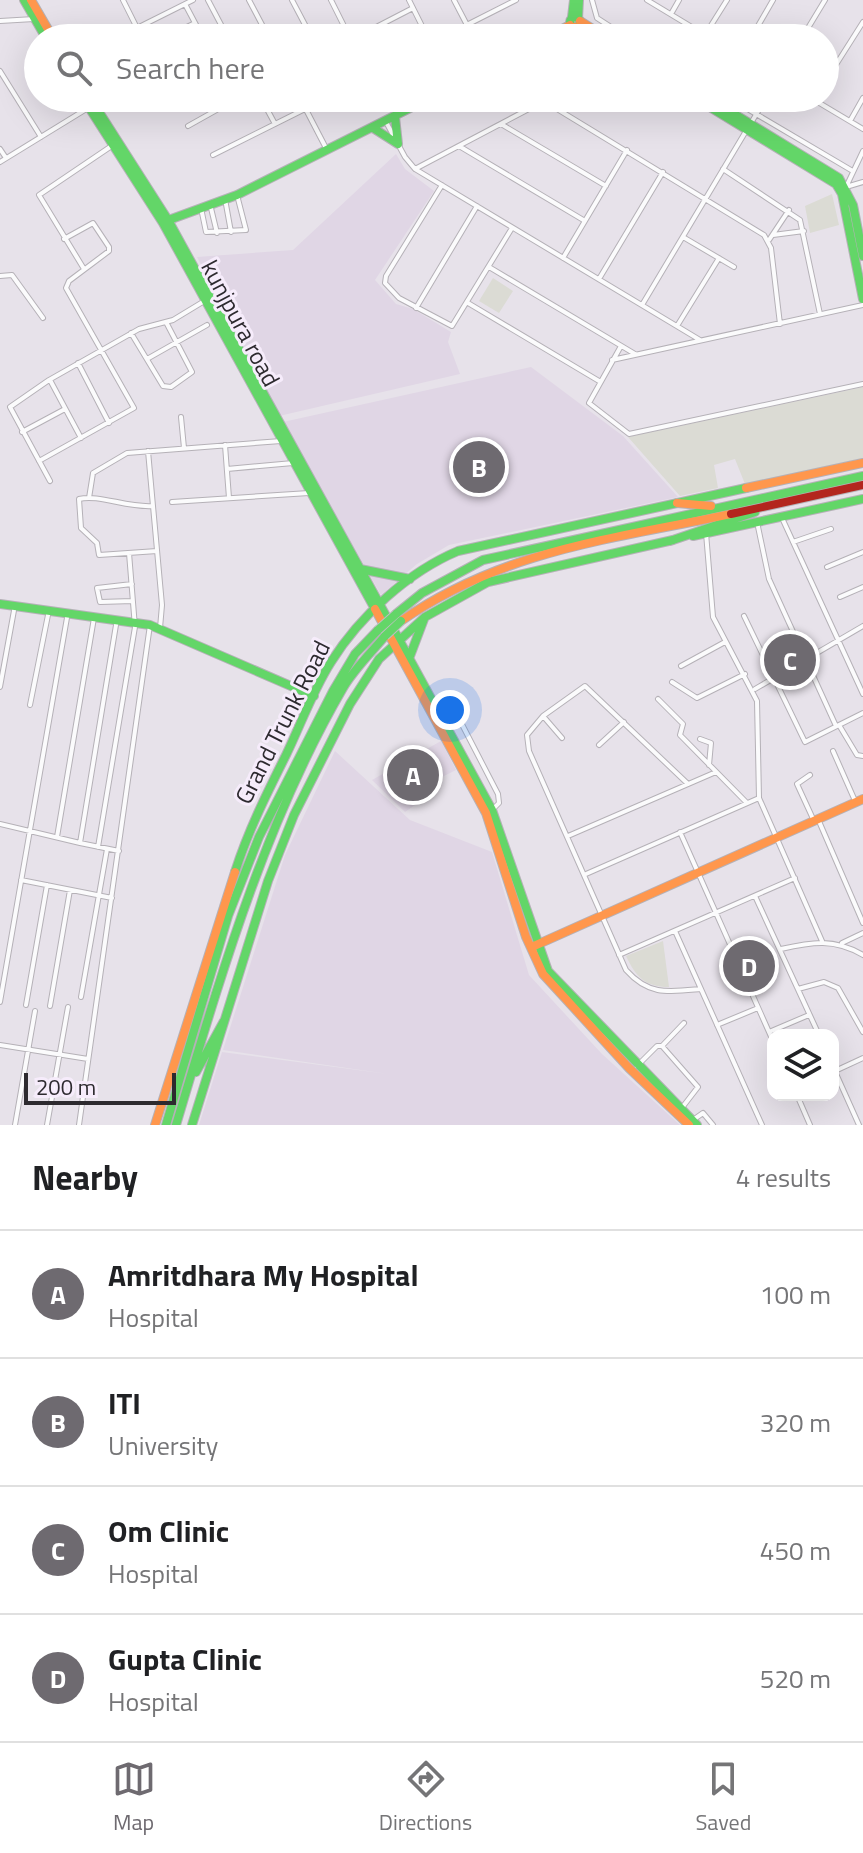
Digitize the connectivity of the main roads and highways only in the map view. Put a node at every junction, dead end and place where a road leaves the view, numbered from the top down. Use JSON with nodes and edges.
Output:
{"nodes":[{"id":1,"x":24,"y":0,"type":"edge"},
{"id":2,"x":31,"y":0,"type":"edge"},
{"id":3,"x":576,"y":0,"type":"edge"},
{"id":4,"x":37,"y":18,"type":"junction"},
{"id":5,"x":575,"y":22,"type":"junction"},
{"id":6,"x":40,"y":24,"type":"edge"},
{"id":7,"x":42,"y":24,"type":"edge"},
{"id":8,"x":571,"y":24,"type":"edge"},
{"id":9,"x":578,"y":24,"type":"edge"},
{"id":10,"x":579,"y":24,"type":"edge"},
{"id":11,"x":96,"y":112,"type":"edge"},
{"id":12,"x":96,"y":112,"type":"edge"},
{"id":13,"x":403,"y":112,"type":"edge"},
{"id":14,"x":726,"y":112,"type":"edge"},
{"id":15,"x":390,"y":119,"type":"junction"},
{"id":16,"x":373,"y":128,"type":"junction"},
{"id":17,"x":842,"y":188,"type":"junction"},
{"id":18,"x":165,"y":222,"type":"junction"},
{"id":19,"x":863,"y":256,"type":"edge"},
{"id":20,"x":863,"y":302,"type":"edge"},
{"id":21,"x":284,"y":440,"type":"junction"},
{"id":22,"x":863,"y":463,"type":"edge"},
{"id":23,"x":863,"y":476,"type":"edge"},
{"id":24,"x":863,"y":485,"type":"edge"},
{"id":25,"x":863,"y":499,"type":"edge"},
{"id":26,"x":677,"y":503,"type":"junction"},
{"id":27,"x":724,"y":506,"type":"junction"},
{"id":28,"x":762,"y":507,"type":"junction"},
{"id":29,"x":321,"y":508,"type":"junction"},
{"id":30,"x":670,"y":541,"type":"junction"},
{"id":31,"x":358,"y":571,"type":"junction"},
{"id":32,"x":410,"y":579,"type":"junction"},
{"id":33,"x":0,"y":604,"type":"edge"},
{"id":34,"x":378,"y":607,"type":"junction"},
{"id":35,"x":399,"y":617,"type":"junction"},
{"id":36,"x":425,"y":617,"type":"junction"},
{"id":37,"x":381,"y":633,"type":"junction"},
{"id":38,"x":398,"y":641,"type":"junction"},
{"id":39,"x":410,"y":656,"type":"junction"},
{"id":40,"x":314,"y":696,"type":"junction"},
{"id":41,"x":860,"y":803,"type":"edge"},
{"id":42,"x":489,"y":812,"type":"junction"},
{"id":43,"x":224,"y":915,"type":"junction"},
{"id":44,"x":533,"y":946,"type":"junction"},
{"id":45,"x":224,"y":1021,"type":"junction"},
{"id":46,"x":633,"y":1066,"type":"junction"},
{"id":47,"x":188,"y":1087,"type":"junction"},
{"id":48,"x":693,"y":1123,"type":"edge"},
{"id":49,"x":155,"y":1125,"type":"edge"},
{"id":50,"x":166,"y":1125,"type":"edge"},
{"id":51,"x":176,"y":1125,"type":"edge"},
{"id":52,"x":192,"y":1125,"type":"edge"}],
"edges":[{"from":1,"to":4,"type":"main road"},
{"from":2,"to":4,"type":"main road"},
{"from":3,"to":5,"type":"main road"},
{"from":4,"to":6,"type":"main road"},
{"from":4,"to":7,"type":"main road"},
{"from":5,"to":8,"type":"main road"},
{"from":5,"to":9,"type":"main road"},
{"from":5,"to":10,"type":"main road"},
{"from":11,"to":18,"type":"main road","name":"kunjpura road"},
{"from":12,"to":18,"type":"main road","name":"kunjpura road"},
{"from":13,"to":15,"type":"main road"},
{"from":14,"to":17,"type":"main road"},
{"from":15,"to":16,"type":"main road"},
{"from":15,"to":16,"type":"main road"},
{"from":16,"to":18,"type":"main road"},
{"from":17,"to":19,"type":"main road"},
{"from":17,"to":20,"type":"main road"},
{"from":18,"to":21,"type":"main road","name":"kunjpura road"},
{"from":21,"to":29,"type":"main road","name":"kunjpura road"},
{"from":21,"to":29,"type":"main road","name":"kunjpura road"},
{"from":22,"to":26,"type":"main road","name":"Grand Trunk Road"},
{"from":23,"to":27,"type":"main road"},
{"from":24,"to":28,"type":"main road"},
{"from":25,"to":30,"type":"main road"},
{"from":26,"to":27,"type":"main road"},
{"from":26,"to":32,"type":"main road","name":"Grand Trunk Road"},
{"from":27,"to":35,"type":"main road"},
{"from":28,"to":30,"type":"main road"},
{"from":28,"to":35,"type":"main road"},
{"from":29,"to":31,"type":"main road","name":"kunjpura road"},
{"from":30,"to":36,"type":"main road"},
{"from":31,"to":32,"type":"main road"},
{"from":31,"to":34,"type":"main road","name":"kunjpura road"},
{"from":32,"to":34,"type":"main road","name":"Grand Trunk Road"},
{"from":33,"to":40,"type":"main road"},
{"from":34,"to":38,"type":"main road","name":"kunjpura road"},
{"from":34,"to":40,"type":"main road","name":"Grand Trunk Road"},
{"from":35,"to":37,"type":"main road","bridge":true},
{"from":36,"to":38,"type":"main road"},
{"from":36,"to":39,"type":"main road"},
{"from":37,"to":43,"type":"main road"},
{"from":37,"to":47,"type":"main road"},
{"from":38,"to":39,"type":"main road"},
{"from":38,"to":42,"type":"main road"},
{"from":38,"to":45,"type":"main road"},
{"from":39,"to":42,"type":"main road"},
{"from":40,"to":43,"type":"main road","name":"Grand Trunk Road"},
{"from":41,"to":44,"type":"main road"},
{"from":42,"to":44,"type":"main road"},
{"from":43,"to":49,"type":"main road","name":"Grand Trunk Road"},
{"from":43,"to":50,"type":"main road","name":"Grand Trunk Road"},
{"from":44,"to":46,"type":"main road"},
{"from":45,"to":47,"type":"main road"},
{"from":45,"to":52,"type":"main road"},
{"from":46,"to":48,"type":"main road"},
{"from":46,"to":48,"type":"main road"},
{"from":47,"to":51,"type":"main road"}]}
